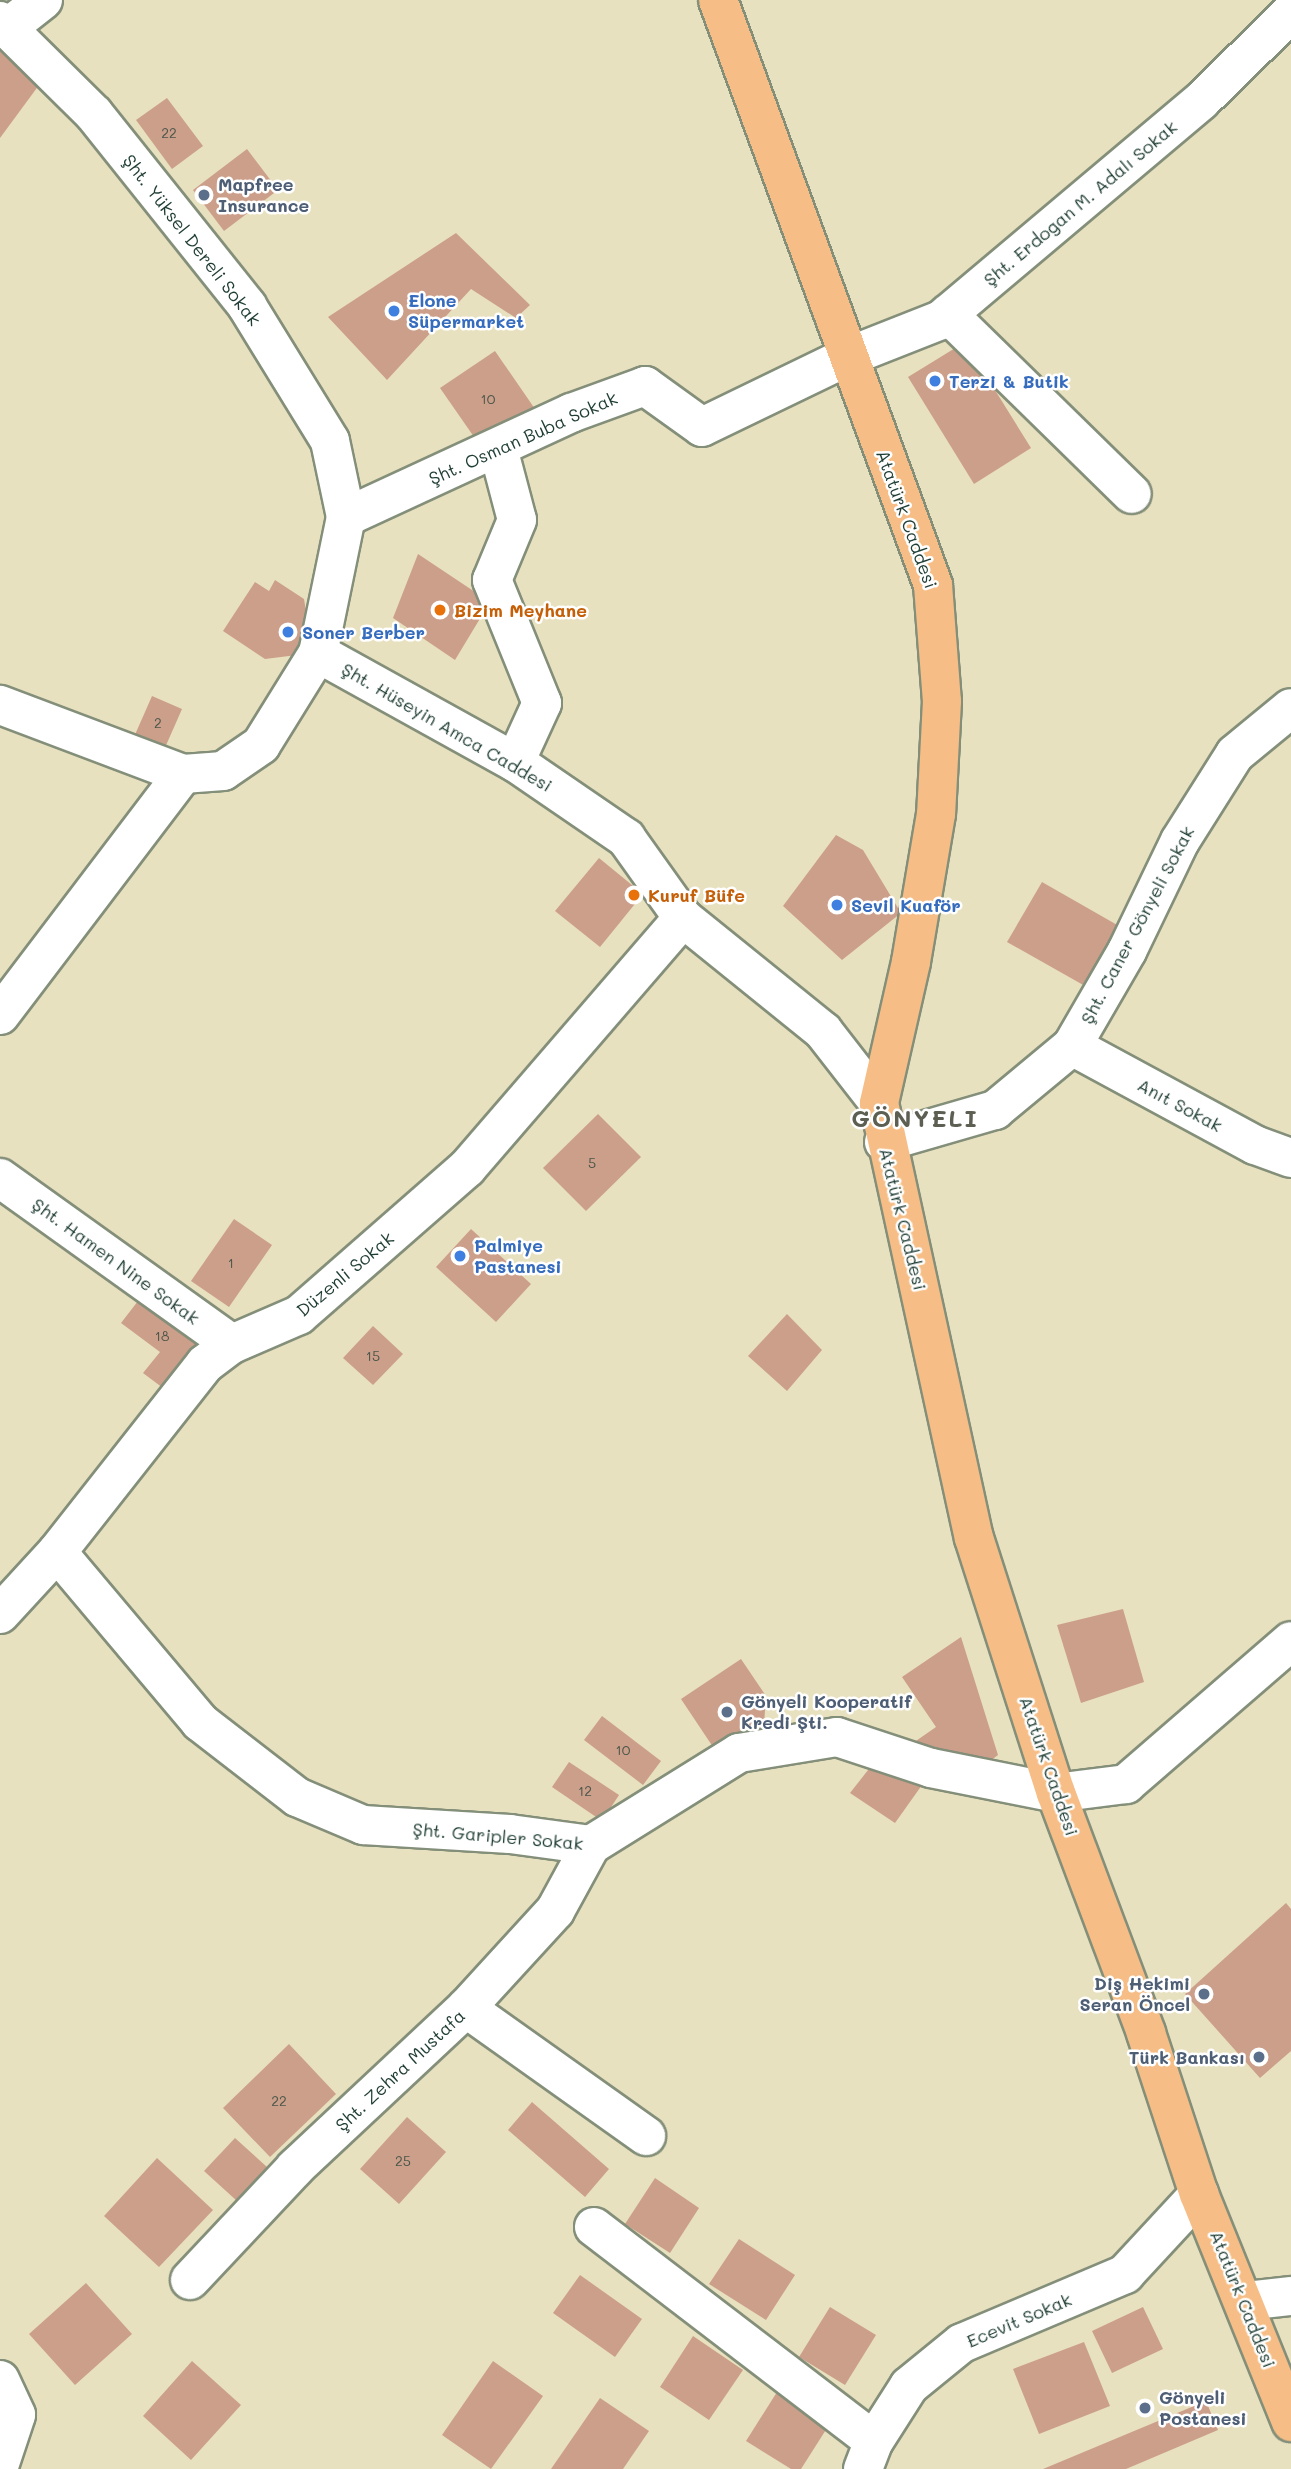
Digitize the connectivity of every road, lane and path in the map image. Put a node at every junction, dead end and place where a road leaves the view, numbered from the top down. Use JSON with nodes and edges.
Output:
{"nodes":[{"id":1,"x":43,"y":0,"type":"edge"},
{"id":2,"x":718,"y":0,"type":"edge"},
{"id":3,"x":1291,"y":13,"type":"edge"},
{"id":4,"x":5,"y":24,"type":"edge"},
{"id":5,"x":948,"y":314,"type":"junction"},
{"id":6,"x":846,"y":357,"type":"junction"},
{"id":7,"x":498,"y":448,"type":"junction"},
{"id":8,"x":1132,"y":494,"type":"dead end"},
{"id":9,"x":346,"y":517,"type":"junction"},
{"id":10,"x":318,"y":653,"type":"junction"},
{"id":11,"x":0,"y":705,"type":"edge"},
{"id":12,"x":1291,"y":708,"type":"edge"},
{"id":13,"x":515,"y":762,"type":"junction"},
{"id":14,"x":183,"y":774,"type":"junction"},
{"id":15,"x":683,"y":918,"type":"junction"},
{"id":16,"x":0,"y":1015,"type":"edge"},
{"id":17,"x":1072,"y":1046,"type":"junction"},
{"id":18,"x":879,"y":1103,"type":"junction"},
{"id":19,"x":884,"y":1142,"type":"junction"},
{"id":20,"x":1291,"y":1158,"type":"edge"},
{"id":21,"x":0,"y":1178,"type":"edge"},
{"id":22,"x":232,"y":1344,"type":"junction"},
{"id":23,"x":57,"y":1552,"type":"junction"},
{"id":24,"x":0,"y":1614,"type":"edge"},
{"id":25,"x":1291,"y":1641,"type":"edge"},
{"id":26,"x":1056,"y":1793,"type":"junction"},
{"id":27,"x":591,"y":1845,"type":"junction"},
{"id":28,"x":466,"y":2008,"type":"junction"},
{"id":29,"x":646,"y":2136,"type":"dead end"},
{"id":30,"x":1199,"y":2194,"type":"junction"},
{"id":31,"x":594,"y":2227,"type":"dead end"},
{"id":32,"x":190,"y":2280,"type":"dead end"},
{"id":33,"x":1291,"y":2296,"type":"edge"},
{"id":34,"x":1245,"y":2301,"type":"junction"},
{"id":35,"x":0,"y":2380,"type":"edge"},
{"id":36,"x":1291,"y":2422,"type":"edge"},
{"id":37,"x":869,"y":2455,"type":"edge"},
{"id":38,"x":0,"y":2463,"type":"edge"}],
"edges":[{"from":1,"to":4,"type":"street"},
{"from":2,"to":6,"type":"main road","name":"Atatürk Caddesi"},
{"from":3,"to":5,"type":"street","name":"Şht. Erdogan M. Adalı Sokak"},
{"from":4,"to":9,"type":"street","name":"Şht. Yüksel Dereli Sokak"},
{"from":5,"to":6,"type":"street","name":"Şht. Erdogan M. Adalı Sokak"},
{"from":5,"to":8,"type":"street"},
{"from":6,"to":7,"type":"street","name":"Şht. Osman Buba Sokak"},
{"from":6,"to":18,"type":"main road","name":"Atatürk Caddesi"},
{"from":7,"to":9,"type":"street","name":"Şht. Osman Buba Sokak"},
{"from":7,"to":13,"type":"street"},
{"from":9,"to":10,"type":"street","name":"Şht. Yüksel Dereli Sokak"},
{"from":10,"to":13,"type":"street","name":"Şht. Hüseyin Amca Caddesi"},
{"from":10,"to":14,"type":"street"},
{"from":11,"to":14,"type":"street"},
{"from":12,"to":17,"type":"street","name":"Şht. Caner Gönyeli Sokak"},
{"from":13,"to":15,"type":"street","name":"Şht. Hüseyin Amca Caddesi"},
{"from":14,"to":16,"type":"street"},
{"from":15,"to":18,"type":"street","name":"Şht. Hüseyin Amca Caddesi"},
{"from":15,"to":22,"type":"street","name":"Düzenli Sokak"},
{"from":17,"to":19,"type":"street","name":"Şht. Caner Gönyeli Sokak"},
{"from":17,"to":20,"type":"street","name":"Anıt Sokak"},
{"from":18,"to":19,"type":"main road","name":"Atatürk Caddesi"},
{"from":19,"to":26,"type":"main road","name":"Atatürk Caddesi"},
{"from":21,"to":22,"type":"street","name":"Şht. Hamen Nine Sokak"},
{"from":22,"to":23,"type":"street","name":"Düzenli Sokak"},
{"from":23,"to":24,"type":"street","name":"Düzenli Sokak"},
{"from":23,"to":27,"type":"street","name":"Şht. Garipler Sokak"},
{"from":25,"to":26,"type":"street","name":"Şht. Garipler Sokak"},
{"from":26,"to":27,"type":"street","name":"Şht. Garipler Sokak"},
{"from":26,"to":30,"type":"main road","name":"Atatürk Caddesi"},
{"from":27,"to":28,"type":"street","name":"Şht. Zehra Mustafa"},
{"from":28,"to":29,"type":"street"},
{"from":28,"to":32,"type":"street","name":"Şht. Zehra Mustafa"},
{"from":30,"to":34,"type":"main road","name":"Atatürk Caddesi"},
{"from":30,"to":37,"type":"street","name":"Ecevit Sokak"},
{"from":31,"to":37,"type":"street"},
{"from":33,"to":34,"type":"street"},
{"from":34,"to":36,"type":"main road","name":"Atatürk Caddesi"},
{"from":35,"to":38,"type":"street"}]}
